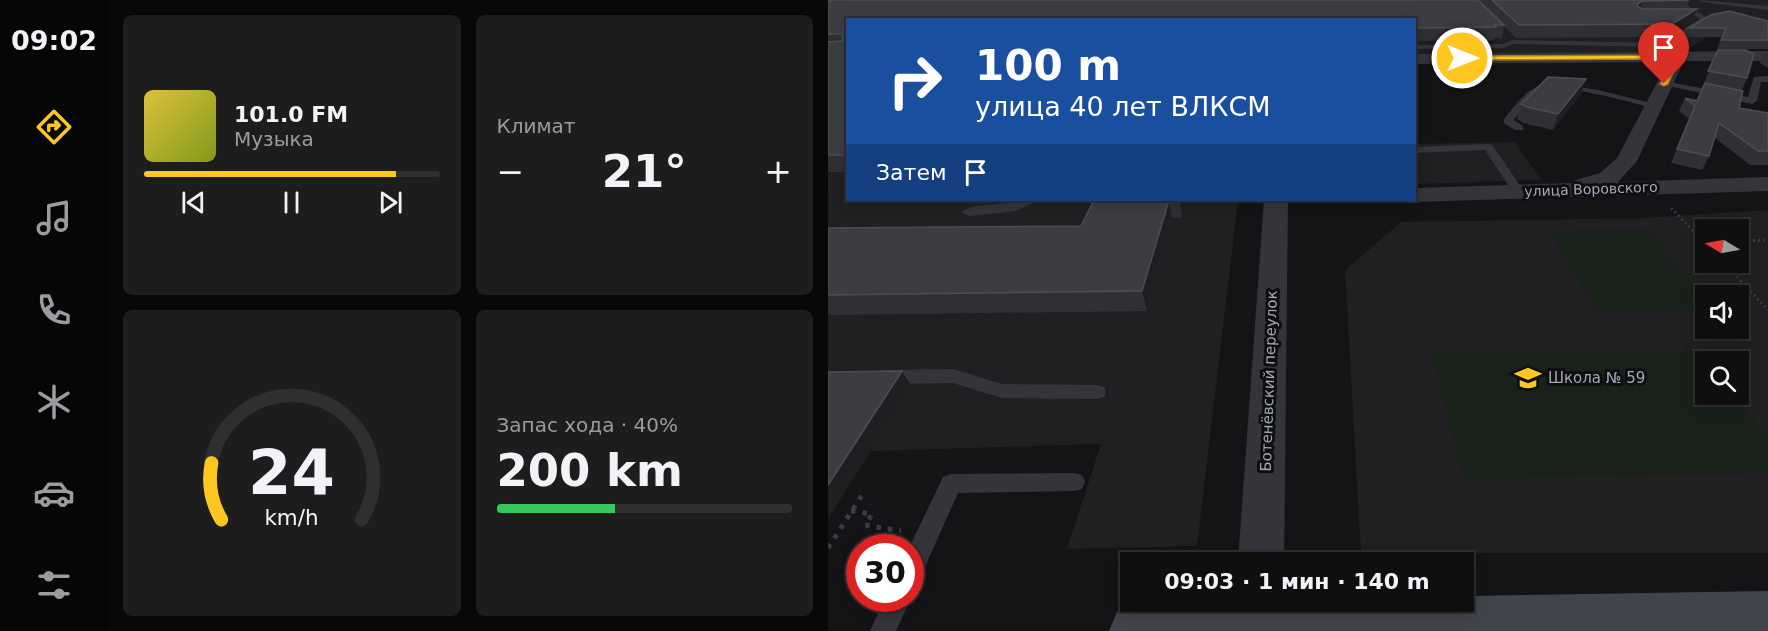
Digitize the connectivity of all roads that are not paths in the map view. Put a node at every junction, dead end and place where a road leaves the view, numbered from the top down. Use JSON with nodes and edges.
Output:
{"nodes":[{"id":1,"x":1675,"y":0,"type":"edge"},
{"id":2,"x":1702,"y":0,"type":"edge"},
{"id":3,"x":1768,"y":8,"type":"edge"},
{"id":4,"x":1739,"y":14,"type":"edge"},
{"id":5,"x":1688,"y":16,"type":"edge"},
{"id":6,"x":1707,"y":18,"type":"junction"},
{"id":7,"x":1505,"y":33,"type":"edge"},
{"id":8,"x":1513,"y":42,"type":"junction"},
{"id":9,"x":1416,"y":47,"type":"edge"},
{"id":10,"x":1768,"y":56,"type":"edge"},
{"id":11,"x":1678,"y":57,"type":"junction"},
{"id":12,"x":1738,"y":57,"type":"junction"},
{"id":13,"x":1416,"y":58,"type":"edge"},
{"id":14,"x":1768,"y":74,"type":"edge"},
{"id":15,"x":1768,"y":79,"type":"edge"},
{"id":16,"x":1664,"y":84,"type":"junction"},
{"id":17,"x":1654,"y":105,"type":"junction"},
{"id":18,"x":1519,"y":128,"type":"dead end"},
{"id":19,"x":1416,"y":150,"type":"edge"},
{"id":20,"x":1768,"y":184,"type":"edge"},
{"id":21,"x":1569,"y":189,"type":"junction"},
{"id":22,"x":1518,"y":191,"type":"junction"},
{"id":23,"x":1416,"y":195,"type":"edge"},
{"id":24,"x":1031,"y":201,"type":"edge"},
{"id":25,"x":1276,"y":201,"type":"edge"},
{"id":26,"x":969,"y":212,"type":"dead end"},
{"id":27,"x":862,"y":377,"type":"edge"},
{"id":28,"x":1097,"y":392,"type":"dead end"},
{"id":29,"x":1074,"y":482,"type":"dead end"},
{"id":30,"x":924,"y":542,"type":"edge"},
{"id":31,"x":1261,"y":552,"type":"edge"},
{"id":32,"x":892,"y":612,"type":"edge"},
{"id":33,"x":1257,"y":614,"type":"edge"},
{"id":34,"x":1768,"y":616,"type":"edge"},
{"id":35,"x":883,"y":631,"type":"edge"},
{"id":36,"x":1136,"y":631,"type":"edge"}],
"edges":[{"from":1,"to":6,"type":"lane"},
{"from":2,"to":3,"type":"lane"},
{"from":3,"to":4,"type":"lane"},
{"from":5,"to":6,"type":"lane"},
{"from":6,"to":8,"type":"lane"},
{"from":7,"to":8,"type":"lane"},
{"from":8,"to":9,"type":"lane"},
{"from":10,"to":12,"type":"street"},
{"from":11,"to":12,"type":"street"},
{"from":11,"to":13,"type":"street"},
{"from":11,"to":16,"type":"street"},
{"from":12,"to":14,"type":"lane"},
{"from":15,"to":16,"type":"lane"},
{"from":16,"to":17,"type":"street"},
{"from":17,"to":18,"type":"lane"},
{"from":17,"to":21,"type":"street"},
{"from":19,"to":22,"type":"lane"},
{"from":20,"to":21,"type":"street","name":"улица Воровского"},
{"from":21,"to":22,"type":"street","name":"улица Воровского"},
{"from":22,"to":23,"type":"street","name":"улица Воровского"},
{"from":24,"to":26,"type":"lane"},
{"from":25,"to":31,"type":"street","name":"Ботенёвский переулок"},
{"from":27,"to":28,"type":"lane"},
{"from":29,"to":30,"type":"lane"},
{"from":32,"to":35,"type":"lane"},
{"from":33,"to":34,"type":"street"},
{"from":33,"to":36,"type":"street"}]}
